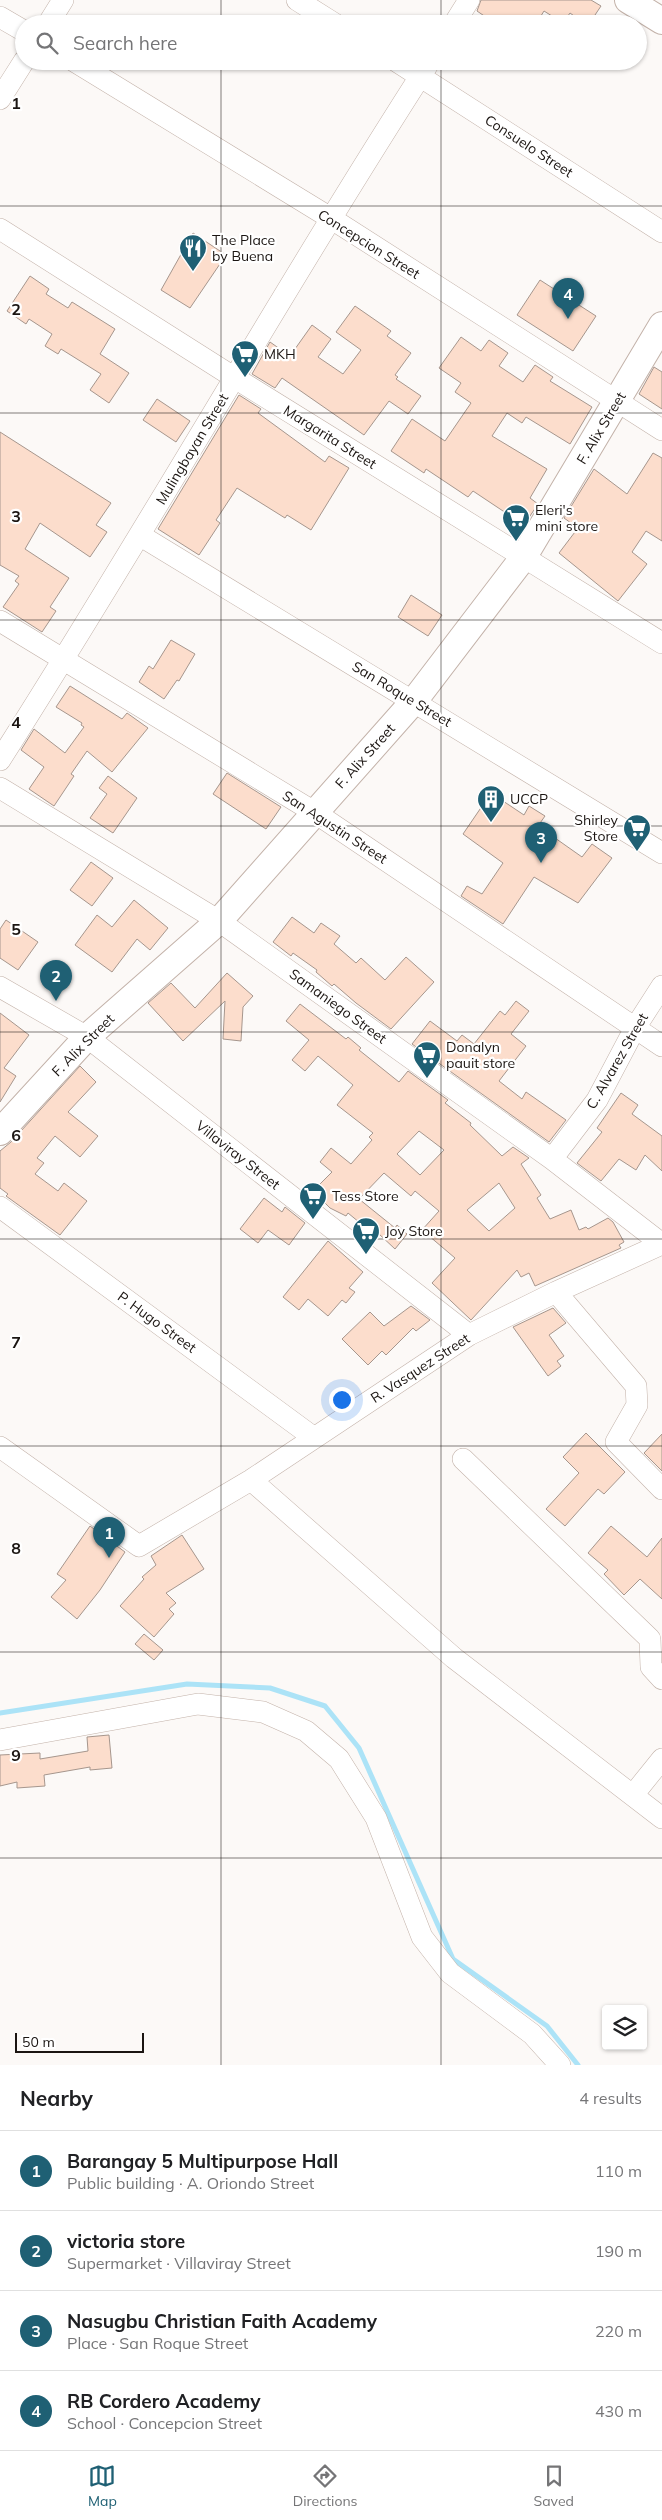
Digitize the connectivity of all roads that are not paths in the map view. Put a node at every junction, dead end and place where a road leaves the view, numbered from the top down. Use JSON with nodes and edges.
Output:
{"nodes":[{"id":1,"x":63,"y":0,"type":"edge"},
{"id":2,"x":297,"y":0,"type":"edge"},
{"id":3,"x":469,"y":0,"type":"edge"},
{"id":4,"x":628,"y":0,"type":"edge"},
{"id":5,"x":54,"y":15,"type":"edge"},
{"id":6,"x":321,"y":15,"type":"edge"},
{"id":7,"x":460,"y":15,"type":"edge"},
{"id":8,"x":0,"y":17,"type":"edge"},
{"id":9,"x":662,"y":21,"type":"edge"},
{"id":10,"x":15,"y":26,"type":"edge"},
{"id":11,"x":18,"y":70,"type":"edge"},
{"id":12,"x":89,"y":70,"type":"edge"},
{"id":13,"x":424,"y":70,"type":"edge"},
{"id":14,"x":426,"y":70,"type":"edge"},
{"id":15,"x":0,"y":99,"type":"edge"},
{"id":16,"x":332,"y":219,"type":"junction"},
{"id":17,"x":0,"y":229,"type":"edge"},
{"id":18,"x":662,"y":232,"type":"edge"},
{"id":19,"x":662,"y":325,"type":"edge"},
{"id":20,"x":235,"y":378,"type":"junction"},
{"id":21,"x":616,"y":402,"type":"junction"},
{"id":22,"x":662,"y":430,"type":"edge"},
{"id":23,"x":141,"y":536,"type":"junction"},
{"id":24,"x":523,"y":558,"type":"junction"},
{"id":25,"x":0,"y":621,"type":"edge"},
{"id":26,"x":662,"y":643,"type":"edge"},
{"id":27,"x":63,"y":661,"type":"junction"},
{"id":28,"x":414,"y":701,"type":"junction"},
{"id":29,"x":0,"y":760,"type":"edge"},
{"id":30,"x":0,"y":788,"type":"edge"},
{"id":31,"x":314,"y":812,"type":"junction"},
{"id":32,"x":662,"y":853,"type":"edge"},
{"id":33,"x":219,"y":921,"type":"junction"},
{"id":34,"x":662,"y":986,"type":"edge"},
{"id":35,"x":0,"y":987,"type":"edge"},
{"id":36,"x":636,"y":1028,"type":"junction"},
{"id":37,"x":87,"y":1037,"type":"junction"},
{"id":38,"x":662,"y":1046,"type":"edge"},
{"id":39,"x":0,"y":1132,"type":"edge"},
{"id":40,"x":552,"y":1159,"type":"junction"},
{"id":41,"x":0,"y":1207,"type":"edge"},
{"id":42,"x":662,"y":1244,"type":"edge"},
{"id":43,"x":556,"y":1292,"type":"junction"},
{"id":44,"x":469,"y":1335,"type":"junction"},
{"id":45,"x":313,"y":1438,"type":"junction"},
{"id":46,"x":0,"y":1447,"type":"edge"},
{"id":47,"x":463,"y":1459,"type":"dead end"},
{"id":48,"x":251,"y":1480,"type":"junction"},
{"id":49,"x":662,"y":1489,"type":"edge"},
{"id":50,"x":662,"y":1679,"type":"edge"},
{"id":51,"x":0,"y":1740,"type":"edge"},
{"id":52,"x":662,"y":1759,"type":"edge"},
{"id":53,"x":633,"y":1795,"type":"junction"},
{"id":54,"x":662,"y":1818,"type":"edge"},
{"id":55,"x":560,"y":2065,"type":"edge"}],
"edges":[{"from":1,"to":5,"type":"street"},
{"from":2,"to":6,"type":"street"},
{"from":3,"to":7,"type":"street"},
{"from":4,"to":9,"type":"main road"},
{"from":8,"to":10,"type":"street"},
{"from":11,"to":15,"type":"street"},
{"from":12,"to":16,"type":"street","name":"Concepcion Street"},
{"from":13,"to":16,"type":"street","name":"Mulingbayan Street"},
{"from":14,"to":18,"type":"street","name":"Consuelo Street"},
{"from":16,"to":20,"type":"street","name":"Mulingbayan Street"},
{"from":16,"to":21,"type":"street","name":"Concepcion Street"},
{"from":17,"to":20,"type":"street","name":"Margarita Street"},
{"from":19,"to":21,"type":"main road","name":"F. Alix Street"},
{"from":20,"to":23,"type":"street","name":"Mulingbayan Street"},
{"from":20,"to":24,"type":"street","name":"Margarita Street"},
{"from":21,"to":22,"type":"street","name":"Concepcion Street"},
{"from":21,"to":24,"type":"main road","name":"F. Alix Street"},
{"from":23,"to":27,"type":"street","name":"Mulingbayan Street"},
{"from":23,"to":28,"type":"street","name":"San Roque Street"},
{"from":24,"to":26,"type":"street","name":"Margarita Street"},
{"from":24,"to":28,"type":"main road","name":"F. Alix Street"},
{"from":25,"to":27,"type":"street","name":"San Agustin Street"},
{"from":27,"to":29,"type":"street","name":"Mulingbayan Street"},
{"from":27,"to":31,"type":"street","name":"San Agustin Street"},
{"from":28,"to":31,"type":"main road","name":"F. Alix Street"},
{"from":28,"to":32,"type":"street","name":"San Roque Street"},
{"from":30,"to":33,"type":"street","name":"Samaniego Street"},
{"from":31,"to":33,"type":"main road","name":"F. Alix Street"},
{"from":31,"to":36,"type":"street","name":"San Agustin Street"},
{"from":33,"to":37,"type":"main road","name":"F. Alix Street"},
{"from":33,"to":40,"type":"street","name":"Samaniego Street"},
{"from":34,"to":36,"type":"street","name":"C. Alvarez Street"},
{"from":35,"to":37,"type":"street","name":"Villaviray Street"},
{"from":36,"to":38,"type":"street","name":"San Agustin Street"},
{"from":36,"to":40,"type":"street","name":"C. Alvarez Street"},
{"from":37,"to":39,"type":"main road","name":"F. Alix Street"},
{"from":37,"to":44,"type":"street","name":"Villaviray Street"},
{"from":40,"to":42,"type":"street","name":"Samaniego Street"},
{"from":41,"to":45,"type":"street","name":"P. Hugo Street"},
{"from":42,"to":43,"type":"street","name":"R. Vasquez Street"},
{"from":43,"to":44,"type":"street","name":"R. Vasquez Street"},
{"from":43,"to":49,"type":"street"},
{"from":44,"to":45,"type":"street","name":"R. Vasquez Street"},
{"from":45,"to":48,"type":"street","name":"R. Vasquez Street"},
{"from":46,"to":48,"type":"street","name":"R. Vasquez Street"},
{"from":47,"to":50,"type":"street"},
{"from":48,"to":53,"type":"street"},
{"from":51,"to":55,"type":"street"},
{"from":52,"to":53,"type":"street"},
{"from":53,"to":54,"type":"street"}]}
